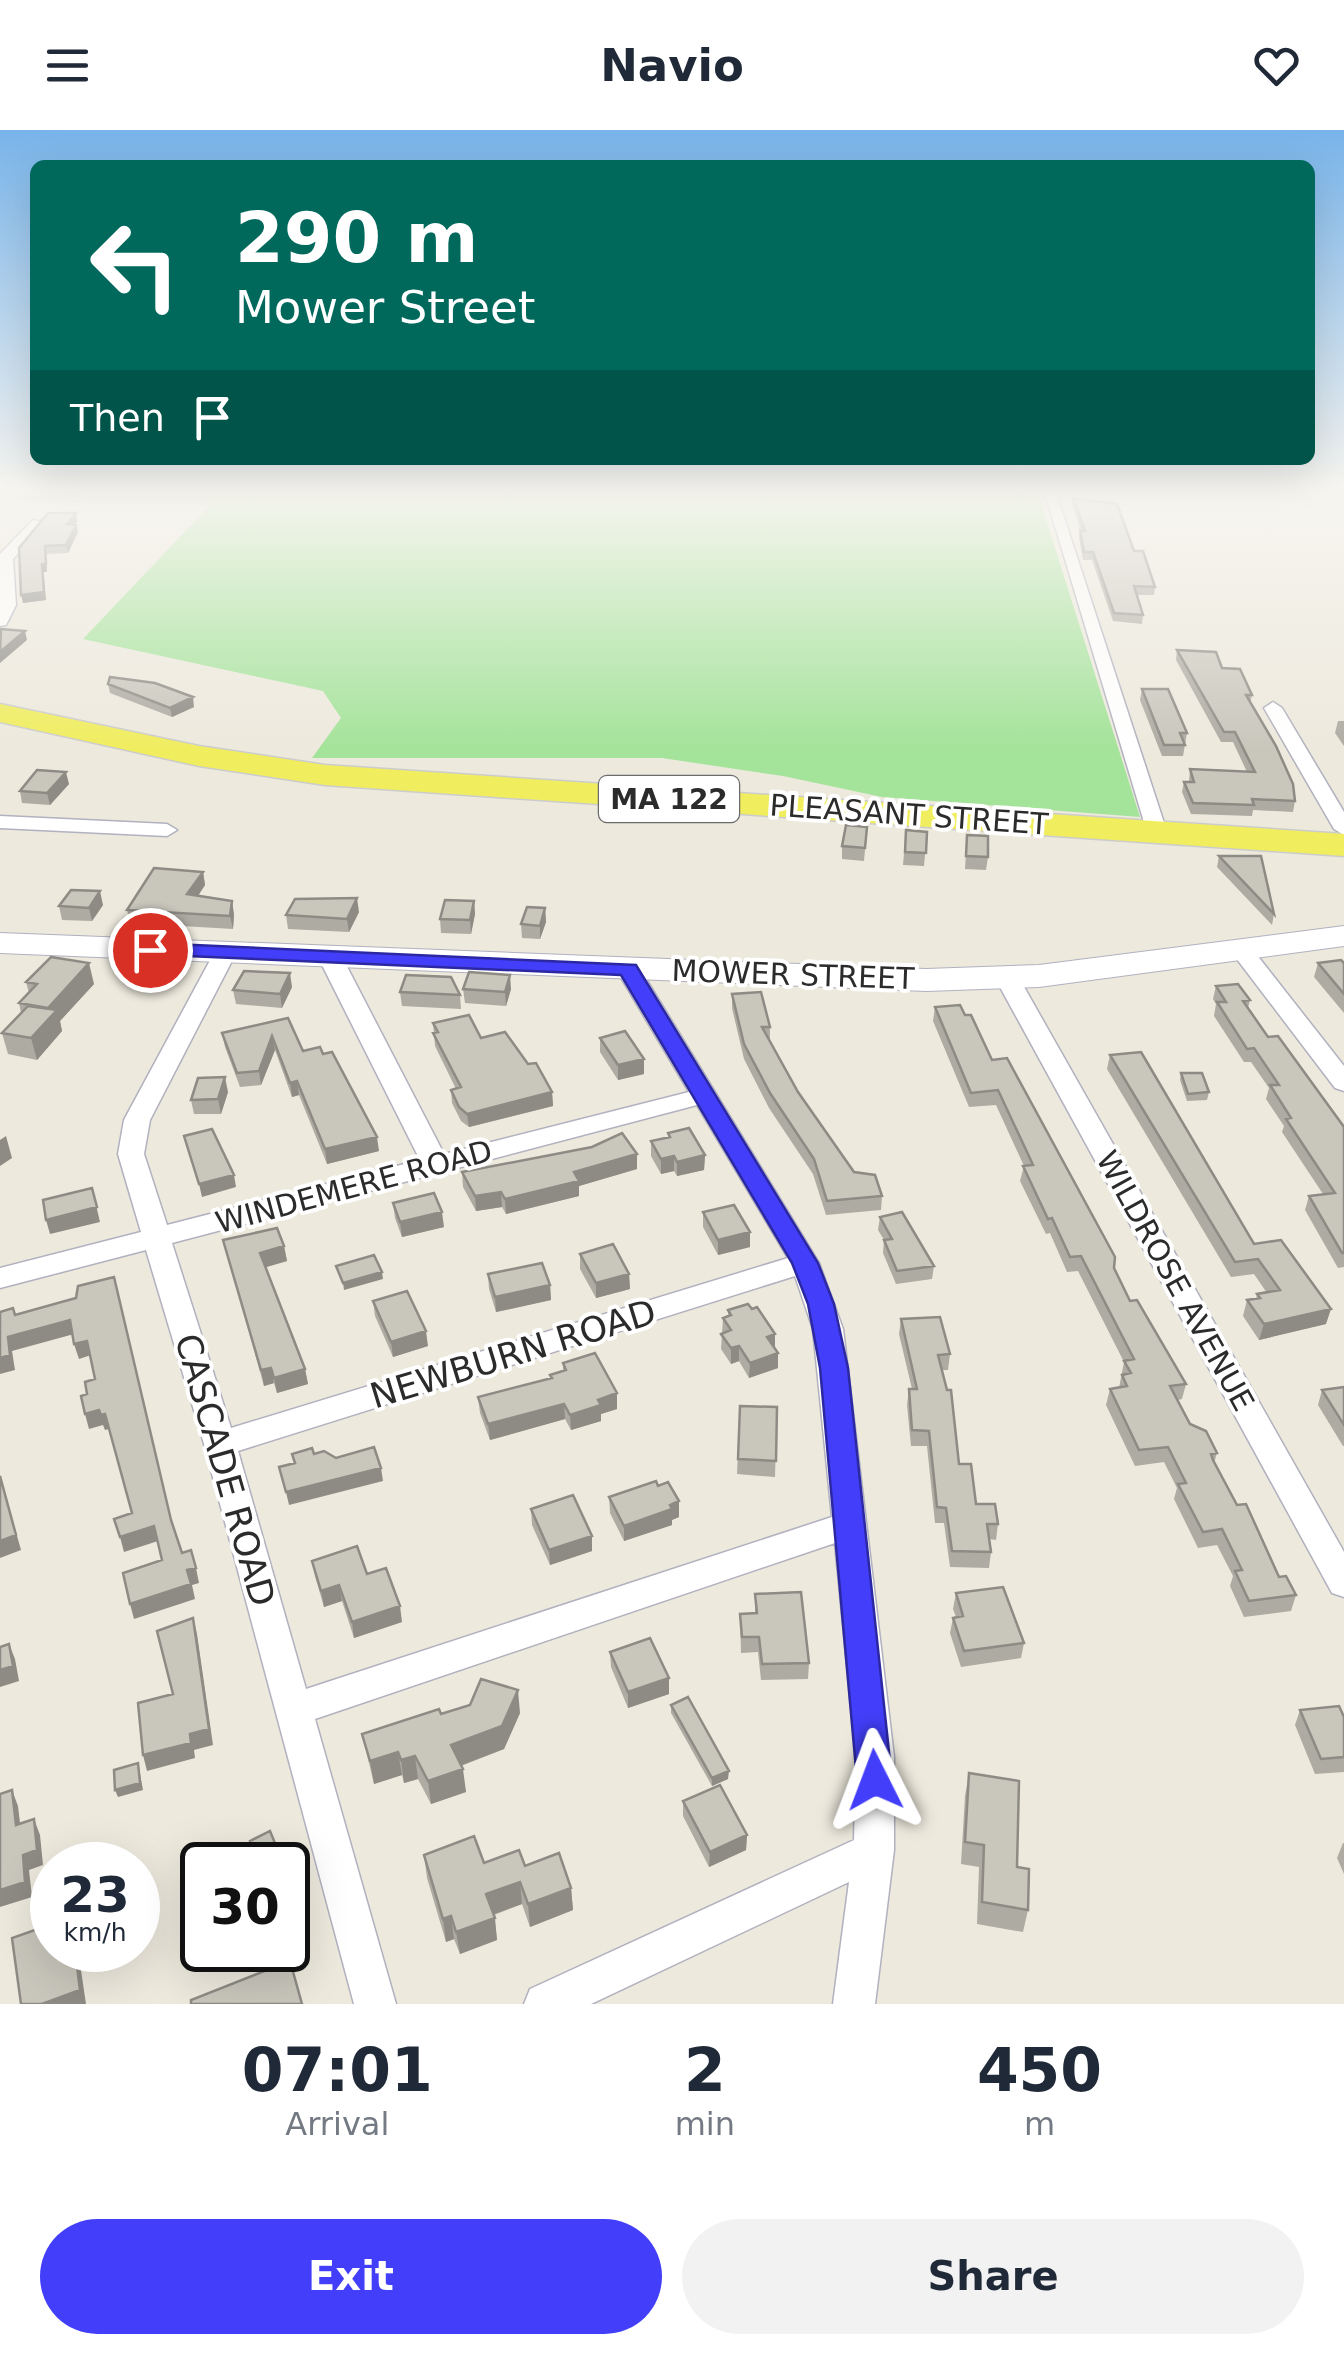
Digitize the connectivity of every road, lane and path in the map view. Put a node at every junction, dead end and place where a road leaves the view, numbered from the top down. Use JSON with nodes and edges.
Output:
{"nodes":[{"id":1,"x":6,"y":575,"type":"edge"},
{"id":2,"x":1075,"y":575,"type":"edge"},
{"id":3,"x":0,"y":621,"type":"edge"},
{"id":4,"x":1274,"y":708,"type":"dead end"},
{"id":5,"x":0,"y":713,"type":"edge"},
{"id":6,"x":0,"y":822,"type":"edge"},
{"id":7,"x":1344,"y":829,"type":"edge"},
{"id":8,"x":167,"y":830,"type":"dead end"},
{"id":9,"x":1157,"y":832,"type":"junction"},
{"id":10,"x":1344,"y":845,"type":"edge"},
{"id":11,"x":1344,"y":936,"type":"edge"},
{"id":12,"x":0,"y":943,"type":"edge"},
{"id":13,"x":1241,"y":950,"type":"junction"},
{"id":14,"x":225,"y":952,"type":"junction"},
{"id":15,"x":330,"y":957,"type":"junction"},
{"id":16,"x":628,"y":969,"type":"junction"},
{"id":17,"x":1007,"y":978,"type":"junction"},
{"id":18,"x":1344,"y":1083,"type":"edge"},
{"id":19,"x":707,"y":1095,"type":"junction"},
{"id":20,"x":436,"y":1165,"type":"junction"},
{"id":21,"x":156,"y":1238,"type":"junction"},
{"id":22,"x":805,"y":1263,"type":"junction"},
{"id":23,"x":0,"y":1278,"type":"edge"},
{"id":24,"x":220,"y":1444,"type":"junction"},
{"id":25,"x":850,"y":1524,"type":"junction"},
{"id":26,"x":1344,"y":1583,"type":"edge"},
{"id":27,"x":293,"y":1710,"type":"junction"},
{"id":28,"x":874,"y":1850,"type":"junction"},
{"id":29,"x":374,"y":2004,"type":"edge"},
{"id":30,"x":545,"y":2004,"type":"edge"},
{"id":31,"x":854,"y":2004,"type":"edge"}],
"edges":[{"from":1,"to":3,"type":"street"},
{"from":2,"to":9,"type":"street"},
{"from":4,"to":7,"type":"street"},
{"from":5,"to":9,"type":"main road","name":"PLEASANT STREET","number":"MA 122"},
{"from":6,"to":8,"type":"street"},
{"from":9,"to":10,"type":"main road","name":"PLEASANT STREET","number":"MA 122"},
{"from":11,"to":13,"type":"street","name":"MOWER STREET"},
{"from":12,"to":14,"type":"street","name":"MOWER STREET"},
{"from":13,"to":17,"type":"street","name":"MOWER STREET"},
{"from":13,"to":18,"type":"street"},
{"from":14,"to":15,"type":"street","name":"MOWER STREET"},
{"from":14,"to":21,"type":"street","name":"CASCADE ROAD"},
{"from":15,"to":16,"type":"street","name":"MOWER STREET"},
{"from":15,"to":20,"type":"street"},
{"from":16,"to":17,"type":"street","name":"MOWER STREET"},
{"from":16,"to":19,"type":"street"},
{"from":17,"to":26,"type":"street","name":"WILDROSE AVENUE"},
{"from":19,"to":20,"type":"street","name":"WINDEMERE ROAD"},
{"from":19,"to":22,"type":"street"},
{"from":20,"to":21,"type":"street","name":"WINDEMERE ROAD"},
{"from":21,"to":23,"type":"street","name":"WINDEMERE ROAD"},
{"from":21,"to":24,"type":"street","name":"CASCADE ROAD"},
{"from":22,"to":24,"type":"street","name":"NEWBURN ROAD"},
{"from":22,"to":25,"type":"street"},
{"from":24,"to":27,"type":"street","name":"CASCADE ROAD"},
{"from":25,"to":27,"type":"street"},
{"from":25,"to":28,"type":"street"},
{"from":27,"to":29,"type":"street","name":"CASCADE ROAD"},
{"from":28,"to":30,"type":"street"},
{"from":28,"to":31,"type":"street"}]}
